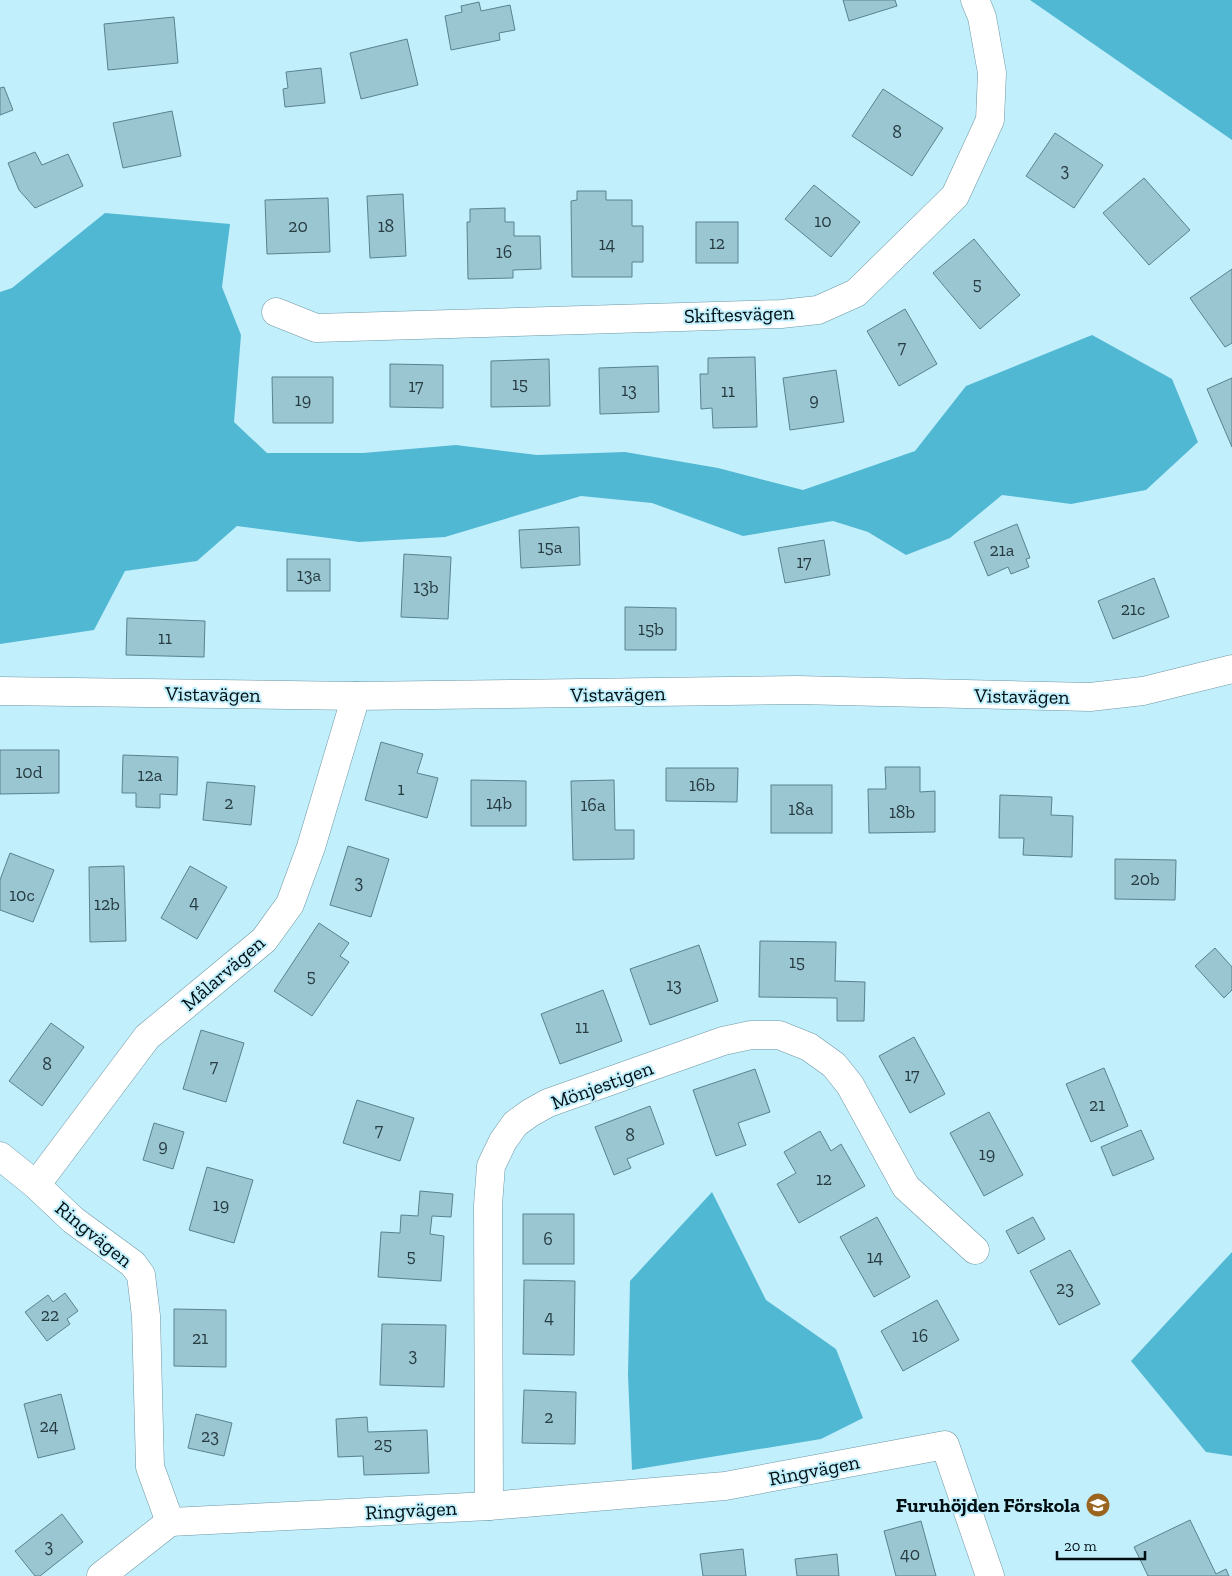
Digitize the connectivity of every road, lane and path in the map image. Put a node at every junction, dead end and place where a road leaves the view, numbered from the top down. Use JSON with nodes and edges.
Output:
{"nodes":[{"id":1,"x":975,"y":0,"type":"edge"},
{"id":2,"x":276,"y":312,"type":"dead end"},
{"id":3,"x":1232,"y":669,"type":"edge"},
{"id":4,"x":0,"y":691,"type":"edge"},
{"id":5,"x":356,"y":696,"type":"junction"},
{"id":6,"x":0,"y":1156,"type":"edge"},
{"id":7,"x":36,"y":1185,"type":"junction"},
{"id":8,"x":974,"y":1250,"type":"dead end"},
{"id":9,"x":489,"y":1506,"type":"junction"},
{"id":10,"x":170,"y":1522,"type":"junction"},
{"id":11,"x":101,"y":1576,"type":"edge"},
{"id":12,"x":990,"y":1576,"type":"edge"}],
"edges":[{"from":1,"to":2,"type":"street","name":"Skiftesvägen"},
{"from":3,"to":5,"type":"street","name":"Vistavägen"},
{"from":4,"to":5,"type":"street","name":"Vistavägen"},
{"from":5,"to":7,"type":"street","name":"Målarvägen"},
{"from":6,"to":7,"type":"street","name":"Ringvägen"},
{"from":7,"to":10,"type":"street","name":"Ringvägen"},
{"from":8,"to":9,"type":"street","name":"Mönjestigen"},
{"from":9,"to":10,"type":"street","name":"Ringvägen"},
{"from":9,"to":12,"type":"street","name":"Ringvägen"},
{"from":10,"to":11,"type":"street"}]}
